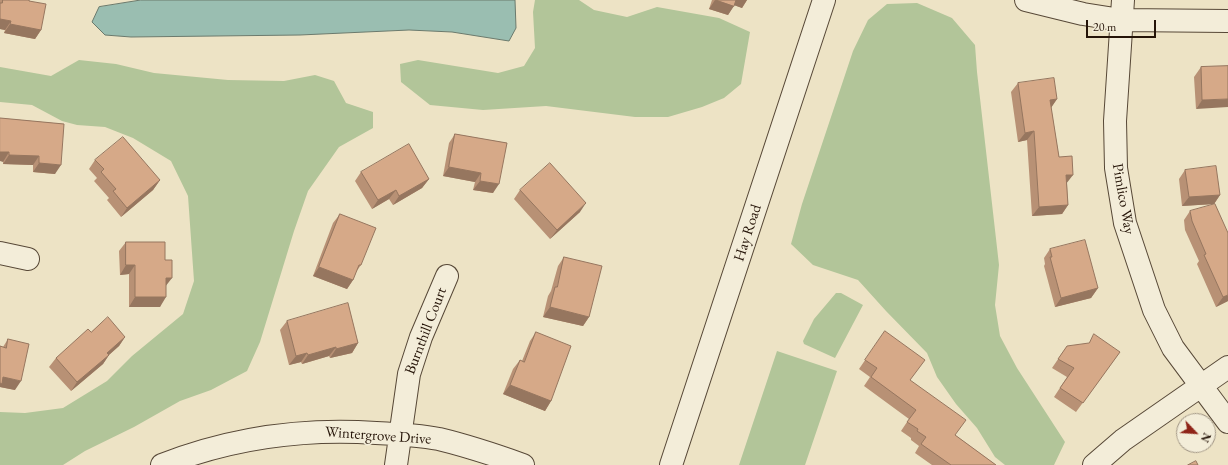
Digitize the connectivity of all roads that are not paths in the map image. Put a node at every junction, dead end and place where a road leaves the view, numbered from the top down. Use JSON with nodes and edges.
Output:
{"nodes":[{"id":1,"x":824,"y":0,"type":"edge"},
{"id":2,"x":1026,"y":0,"type":"edge"},
{"id":3,"x":1122,"y":10,"type":"edge"},
{"id":4,"x":1228,"y":20,"type":"edge"},
{"id":5,"x":0,"y":254,"type":"edge"},
{"id":6,"x":28,"y":259,"type":"dead end"},
{"id":7,"x":447,"y":276,"type":"dead end"},
{"id":8,"x":1228,"y":367,"type":"edge"},
{"id":9,"x":1200,"y":386,"type":"junction"},
{"id":10,"x":1228,"y":422,"type":"edge"},
{"id":11,"x":400,"y":434,"type":"junction"},
{"id":12,"x":162,"y":465,"type":"edge"},
{"id":13,"x":396,"y":465,"type":"edge"},
{"id":14,"x":523,"y":465,"type":"edge"},
{"id":15,"x":671,"y":465,"type":"edge"},
{"id":16,"x":1094,"y":465,"type":"edge"}],
"edges":[{"from":1,"to":15,"type":"street","name":"Hay Road"},
{"from":2,"to":3,"type":"street"},
{"from":3,"to":4,"type":"street"},
{"from":3,"to":9,"type":"street","name":"Pimlico Way"},
{"from":5,"to":6,"type":"street"},
{"from":7,"to":11,"type":"street","name":"Burnthill Court"},
{"from":8,"to":9,"type":"street"},
{"from":9,"to":10,"type":"street","name":"Pimlico Way"},
{"from":9,"to":16,"type":"street"},
{"from":11,"to":12,"type":"street","name":"Wintergrove Drive"},
{"from":11,"to":13,"type":"street","name":"Burnthill Court"},
{"from":11,"to":14,"type":"street","name":"Wintergrove Drive"}]}
